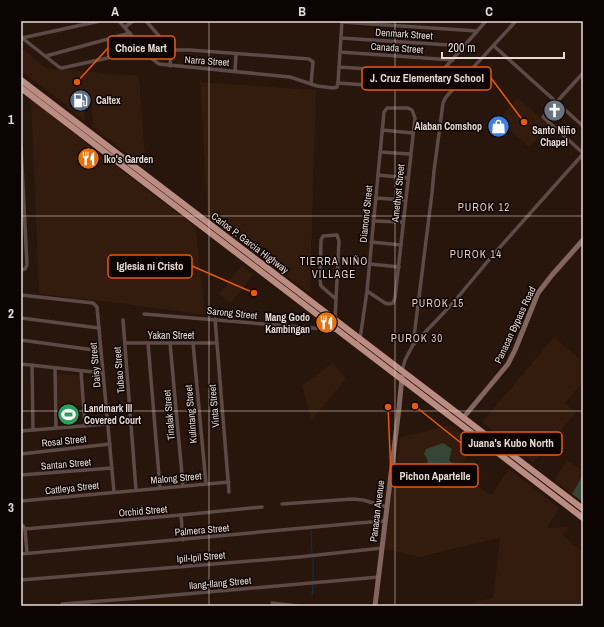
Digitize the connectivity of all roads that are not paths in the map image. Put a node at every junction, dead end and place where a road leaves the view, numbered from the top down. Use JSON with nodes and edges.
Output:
{"nodes":[{"id":1,"x":100,"y":21,"type":"edge"},
{"id":2,"x":119,"y":21,"type":"edge"},
{"id":3,"x":133,"y":21,"type":"edge"},
{"id":4,"x":146,"y":21,"type":"edge"},
{"id":5,"x":407,"y":21,"type":"edge"},
{"id":6,"x":486,"y":21,"type":"edge"},
{"id":7,"x":516,"y":21,"type":"edge"},
{"id":8,"x":342,"y":22,"type":"edge"},
{"id":9,"x":358,"y":22,"type":"edge"},
{"id":10,"x":374,"y":23,"type":"edge"},
{"id":11,"x":125,"y":27,"type":"junction"},
{"id":12,"x":407,"y":27,"type":"junction"},
{"id":13,"x":477,"y":31,"type":"junction"},
{"id":14,"x":130,"y":33,"type":"junction"},
{"id":15,"x":22,"y":38,"type":"edge"},
{"id":16,"x":341,"y":38,"type":"junction"},
{"id":17,"x":465,"y":46,"type":"junction"},
{"id":18,"x":494,"y":46,"type":"junction"},
{"id":19,"x":144,"y":50,"type":"junction"},
{"id":20,"x":170,"y":50,"type":"junction"},
{"id":21,"x":340,"y":52,"type":"junction"},
{"id":22,"x":236,"y":54,"type":"junction"},
{"id":23,"x":46,"y":56,"type":"junction"},
{"id":24,"x":453,"y":60,"type":"junction"},
{"id":25,"x":170,"y":66,"type":"junction"},
{"id":26,"x":339,"y":67,"type":"junction"},
{"id":27,"x":235,"y":71,"type":"junction"},
{"id":28,"x":583,"y":73,"type":"edge"},
{"id":29,"x":441,"y":74,"type":"junction"},
{"id":30,"x":21,"y":80,"type":"edge"},
{"id":31,"x":338,"y":83,"type":"junction"},
{"id":32,"x":311,"y":84,"type":"junction"},
{"id":33,"x":21,"y":88,"type":"edge"},
{"id":34,"x":556,"y":103,"type":"junction"},
{"id":35,"x":387,"y":108,"type":"joint"},
{"id":36,"x":583,"y":126,"type":"edge"},
{"id":37,"x":382,"y":130,"type":"junction"},
{"id":38,"x":413,"y":133,"type":"junction"},
{"id":39,"x":21,"y":147,"type":"edge"},
{"id":40,"x":380,"y":152,"type":"junction"},
{"id":41,"x":410,"y":154,"type":"junction"},
{"id":42,"x":583,"y":154,"type":"edge"},
{"id":43,"x":378,"y":175,"type":"junction"},
{"id":44,"x":408,"y":178,"type":"junction"},
{"id":45,"x":376,"y":198,"type":"junction"},
{"id":46,"x":405,"y":200,"type":"junction"},
{"id":47,"x":373,"y":221,"type":"junction"},
{"id":48,"x":403,"y":222,"type":"junction"},
{"id":49,"x":583,"y":240,"type":"edge"},
{"id":50,"x":371,"y":242,"type":"junction"},
{"id":51,"x":401,"y":245,"type":"junction"},
{"id":52,"x":370,"y":264,"type":"junction"},
{"id":53,"x":399,"y":267,"type":"junction"},
{"id":54,"x":21,"y":270,"type":"edge"},
{"id":55,"x":367,"y":291,"type":"junction"},
{"id":56,"x":21,"y":295,"type":"edge"},
{"id":57,"x":336,"y":299,"type":"junction"},
{"id":58,"x":144,"y":314,"type":"dead end"},
{"id":59,"x":21,"y":318,"type":"edge"},
{"id":60,"x":215,"y":319,"type":"junction"},
{"id":61,"x":123,"y":320,"type":"dead end"},
{"id":62,"x":335,"y":320,"type":"junction"},
{"id":63,"x":338,"y":327,"type":"junction"},
{"id":64,"x":100,"y":328,"type":"junction"},
{"id":65,"x":360,"y":339,"type":"junction"},
{"id":66,"x":21,"y":340,"type":"edge"},
{"id":67,"x":125,"y":343,"type":"junction"},
{"id":68,"x":148,"y":343,"type":"junction"},
{"id":69,"x":170,"y":343,"type":"junction"},
{"id":70,"x":193,"y":343,"type":"junction"},
{"id":71,"x":217,"y":343,"type":"junction"},
{"id":72,"x":356,"y":345,"type":"junction"},
{"id":73,"x":413,"y":345,"type":"junction"},
{"id":74,"x":101,"y":351,"type":"junction"},
{"id":75,"x":21,"y":364,"type":"edge"},
{"id":76,"x":32,"y":365,"type":"junction"},
{"id":77,"x":55,"y":368,"type":"junction"},
{"id":78,"x":81,"y":371,"type":"junction"},
{"id":79,"x":402,"y":371,"type":"junction"},
{"id":80,"x":103,"y":373,"type":"junction"},
{"id":81,"x":402,"y":380,"type":"junction"},
{"id":82,"x":432,"y":399,"type":"junction"},
{"id":83,"x":463,"y":418,"type":"junction"},
{"id":84,"x":108,"y":424,"type":"junction"},
{"id":85,"x":84,"y":426,"type":"junction"},
{"id":86,"x":56,"y":428,"type":"junction"},
{"id":87,"x":33,"y":430,"type":"junction"},
{"id":88,"x":21,"y":431,"type":"edge"},
{"id":89,"x":491,"y":439,"type":"junction"},
{"id":90,"x":110,"y":444,"type":"junction"},
{"id":91,"x":487,"y":445,"type":"junction"},
{"id":92,"x":21,"y":454,"type":"edge"},
{"id":93,"x":112,"y":468,"type":"junction"},
{"id":94,"x":21,"y":475,"type":"edge"},
{"id":95,"x":228,"y":482,"type":"junction"},
{"id":96,"x":206,"y":484,"type":"junction"},
{"id":97,"x":183,"y":486,"type":"junction"},
{"id":98,"x":160,"y":488,"type":"junction"},
{"id":99,"x":125,"y":490,"type":"joint"},
{"id":100,"x":136,"y":490,"type":"junction"},
{"id":101,"x":114,"y":492,"type":"junction"},
{"id":102,"x":229,"y":492,"type":"dead end"},
{"id":103,"x":21,"y":501,"type":"edge"},
{"id":104,"x":282,"y":504,"type":"dead end"},
{"id":105,"x":262,"y":507,"type":"dead end"},
{"id":106,"x":387,"y":507,"type":"junction"},
{"id":107,"x":583,"y":509,"type":"edge"},
{"id":108,"x":182,"y":515,"type":"junction"},
{"id":109,"x":583,"y":518,"type":"edge"},
{"id":110,"x":385,"y":522,"type":"junction"},
{"id":111,"x":21,"y":524,"type":"edge"},
{"id":112,"x":25,"y":529,"type":"junction"},
{"id":113,"x":184,"y":540,"type":"junction"},
{"id":114,"x":382,"y":548,"type":"junction"},
{"id":115,"x":27,"y":553,"type":"junction"},
{"id":116,"x":21,"y":554,"type":"edge"},
{"id":117,"x":379,"y":577,"type":"junction"},
{"id":118,"x":21,"y":580,"type":"edge"},
{"id":119,"x":272,"y":603,"type":"dead end"},
{"id":120,"x":62,"y":604,"type":"dead end"},
{"id":121,"x":298,"y":606,"type":"edge"},
{"id":122,"x":376,"y":606,"type":"edge"}],
"edges":[{"from":1,"to":15,"type":"street"},
{"from":2,"to":11,"type":"street","name":"Narra Street"},
{"from":3,"to":11,"type":"street"},
{"from":4,"to":20,"type":"street"},
{"from":5,"to":12,"type":"street"},
{"from":6,"to":13,"type":"street"},
{"from":7,"to":18,"type":"street"},
{"from":8,"to":9,"type":"street"},
{"from":8,"to":16,"type":"street"},
{"from":9,"to":10,"type":"street"},
{"from":10,"to":12,"type":"street"},
{"from":11,"to":14,"type":"street","name":"Narra Street"},
{"from":12,"to":13,"type":"street"},
{"from":13,"to":17,"type":"street"},
{"from":14,"to":19,"type":"street","name":"Narra Street"},
{"from":14,"to":23,"type":"street"},
{"from":15,"to":23,"type":"street"},
{"from":16,"to":17,"type":"street","name":"Denmark Street"},
{"from":16,"to":21,"type":"street"},
{"from":17,"to":24,"type":"street"},
{"from":18,"to":34,"type":"street"},
{"from":18,"to":73,"type":"street"},
{"from":19,"to":23,"type":"street"},
{"from":19,"to":25,"type":"street","name":"Narra Street"},
{"from":20,"to":22,"type":"street"},
{"from":20,"to":25,"type":"street"},
{"from":21,"to":24,"type":"street","name":"Canada Street"},
{"from":21,"to":26,"type":"street"},
{"from":22,"to":27,"type":"street"},
{"from":22,"to":32,"type":"street"},
{"from":24,"to":29,"type":"street"},
{"from":25,"to":27,"type":"street","name":"Narra Street"},
{"from":26,"to":29,"type":"street"},
{"from":26,"to":31,"type":"street"},
{"from":27,"to":32,"type":"street","name":"Narra Street"},
{"from":28,"to":34,"type":"street"},
{"from":29,"to":31,"type":"street"},
{"from":30,"to":62,"type":"highway","name":"Carlos P. Garcia Highway"},
{"from":31,"to":32,"type":"street","name":"Narra Street"},
{"from":33,"to":63,"type":"highway","name":"Carlos P. Garcia Highway"},
{"from":34,"to":36,"type":"street"},
{"from":34,"to":42,"type":"street"},
{"from":35,"to":37,"type":"street","name":"Diamond Street"},
{"from":35,"to":38,"type":"street","name":"Amethyst Street"},
{"from":37,"to":38,"type":"street"},
{"from":37,"to":40,"type":"street","name":"Diamond Street"},
{"from":38,"to":41,"type":"street","name":"Amethyst Street"},
{"from":39,"to":54,"type":"street"},
{"from":40,"to":41,"type":"street"},
{"from":40,"to":43,"type":"street","name":"Diamond Street"},
{"from":41,"to":44,"type":"street","name":"Amethyst Street"},
{"from":42,"to":73,"type":"street"},
{"from":43,"to":44,"type":"street"},
{"from":43,"to":45,"type":"street","name":"Diamond Street"},
{"from":44,"to":46,"type":"street","name":"Amethyst Street"},
{"from":45,"to":46,"type":"street"},
{"from":45,"to":47,"type":"street","name":"Diamond Street"},
{"from":46,"to":48,"type":"street","name":"Amethyst Street"},
{"from":47,"to":48,"type":"street"},
{"from":47,"to":50,"type":"street","name":"Diamond Street"},
{"from":48,"to":51,"type":"street","name":"Amethyst Street"},
{"from":49,"to":83,"type":"street","name":"Panacan Bypass Road"},
{"from":50,"to":51,"type":"street"},
{"from":50,"to":52,"type":"street","name":"Diamond Street"},
{"from":51,"to":53,"type":"street","name":"Amethyst Street"},
{"from":52,"to":53,"type":"street"},
{"from":52,"to":55,"type":"street","name":"Diamond Street"},
{"from":53,"to":55,"type":"street","name":"Amethyst Street"},
{"from":55,"to":65,"type":"street","name":"Diamond Street"},
{"from":56,"to":64,"type":"street","name":"Daisy Street"},
{"from":57,"to":57,"type":"street"},
{"from":57,"to":62,"type":"street"},
{"from":58,"to":60,"type":"street","name":"Sarong Street"},
{"from":59,"to":64,"type":"street"},
{"from":60,"to":63,"type":"street","name":"Sarong Street"},
{"from":60,"to":71,"type":"street","name":"Vinta Street"},
{"from":61,"to":67,"type":"street","name":"Tubao Street"},
{"from":62,"to":63,"type":"highway","name":"Carlos P. Garcia Highway"},
{"from":63,"to":65,"type":"highway","name":"Carlos P. Garcia Highway"},
{"from":63,"to":72,"type":"highway","name":"Carlos P. Garcia Highway"},
{"from":64,"to":74,"type":"street","name":"Daisy Street"},
{"from":65,"to":72,"type":"street","name":"Diamond Street"},
{"from":65,"to":79,"type":"highway","name":"Carlos P. Garcia Highway"},
{"from":66,"to":74,"type":"street"},
{"from":67,"to":68,"type":"street","name":"Yakan Street"},
{"from":67,"to":100,"type":"street","name":"Tubao Street"},
{"from":68,"to":69,"type":"street","name":"Yakan Street"},
{"from":68,"to":98,"type":"street"},
{"from":69,"to":70,"type":"street","name":"Yakan Street"},
{"from":69,"to":97,"type":"street","name":"Tinalak Street"},
{"from":70,"to":71,"type":"street","name":"Yakan Street"},
{"from":70,"to":96,"type":"street","name":"Kulintang Street"},
{"from":71,"to":95,"type":"street","name":"Vinta Street"},
{"from":72,"to":81,"type":"highway","name":"Carlos P. Garcia Highway"},
{"from":73,"to":79,"type":"street"},
{"from":74,"to":80,"type":"street","name":"Daisy Street"},
{"from":75,"to":76,"type":"street"},
{"from":76,"to":77,"type":"street"},
{"from":76,"to":87,"type":"street"},
{"from":77,"to":78,"type":"street"},
{"from":77,"to":86,"type":"street"},
{"from":78,"to":80,"type":"street"},
{"from":78,"to":85,"type":"street"},
{"from":79,"to":81,"type":"street","name":"Panacan Avenue"},
{"from":79,"to":82,"type":"highway","name":"Carlos P. Garcia Highway"},
{"from":80,"to":84,"type":"street","name":"Daisy Street"},
{"from":81,"to":82,"type":"highway","name":"Carlos P. Garcia Highway"},
{"from":81,"to":106,"type":"street","name":"Panacan Avenue"},
{"from":82,"to":83,"type":"highway","name":"Carlos P. Garcia Highway"},
{"from":82,"to":91,"type":"highway","name":"Carlos P. Garcia Highway"},
{"from":83,"to":89,"type":"highway","name":"Carlos P. Garcia Highway"},
{"from":84,"to":85,"type":"street"},
{"from":84,"to":90,"type":"street","name":"Daisy Street"},
{"from":85,"to":86,"type":"street"},
{"from":86,"to":87,"type":"street"},
{"from":87,"to":88,"type":"street"},
{"from":89,"to":91,"type":"highway"},
{"from":89,"to":107,"type":"highway","name":"Carlos P. Garcia Highway"},
{"from":90,"to":92,"type":"street","name":"Rosal Street"},
{"from":90,"to":93,"type":"street","name":"Daisy Street"},
{"from":91,"to":109,"type":"highway","name":"Carlos P. Garcia Highway"},
{"from":93,"to":94,"type":"street","name":"Santan Street"},
{"from":93,"to":101,"type":"street","name":"Daisy Street"},
{"from":95,"to":96,"type":"street","name":"Malong Street"},
{"from":95,"to":102,"type":"street","name":"Vinta Street"},
{"from":96,"to":97,"type":"street","name":"Malong Street"},
{"from":97,"to":98,"type":"street","name":"Malong Street"},
{"from":98,"to":100,"type":"street","name":"Malong Street"},
{"from":99,"to":100,"type":"street","name":"Malong Street"},
{"from":99,"to":101,"type":"street","name":"Cattleya Street"},
{"from":101,"to":103,"type":"street","name":"Cattleya Street"},
{"from":104,"to":106,"type":"street"},
{"from":105,"to":108,"type":"street","name":"Orchid Street"},
{"from":106,"to":110,"type":"street","name":"Panacan Avenue"},
{"from":108,"to":112,"type":"street","name":"Orchid Street"},
{"from":108,"to":113,"type":"street"},
{"from":110,"to":113,"type":"street","name":"Palmera Street"},
{"from":110,"to":114,"type":"street","name":"Panacan Avenue"},
{"from":111,"to":112,"type":"street"},
{"from":112,"to":115,"type":"street"},
{"from":113,"to":115,"type":"street","name":"Palmera Street"},
{"from":114,"to":117,"type":"street","name":"Panacan Avenue"},
{"from":114,"to":118,"type":"street","name":"Ipil-Ipil Street"},
{"from":115,"to":116,"type":"street","name":"Palmera Street"},
{"from":117,"to":120,"type":"street","name":"Ilang-Ilang Street"},
{"from":117,"to":122,"type":"street","name":"Panacan Avenue"},
{"from":119,"to":121,"type":"street"}]}
